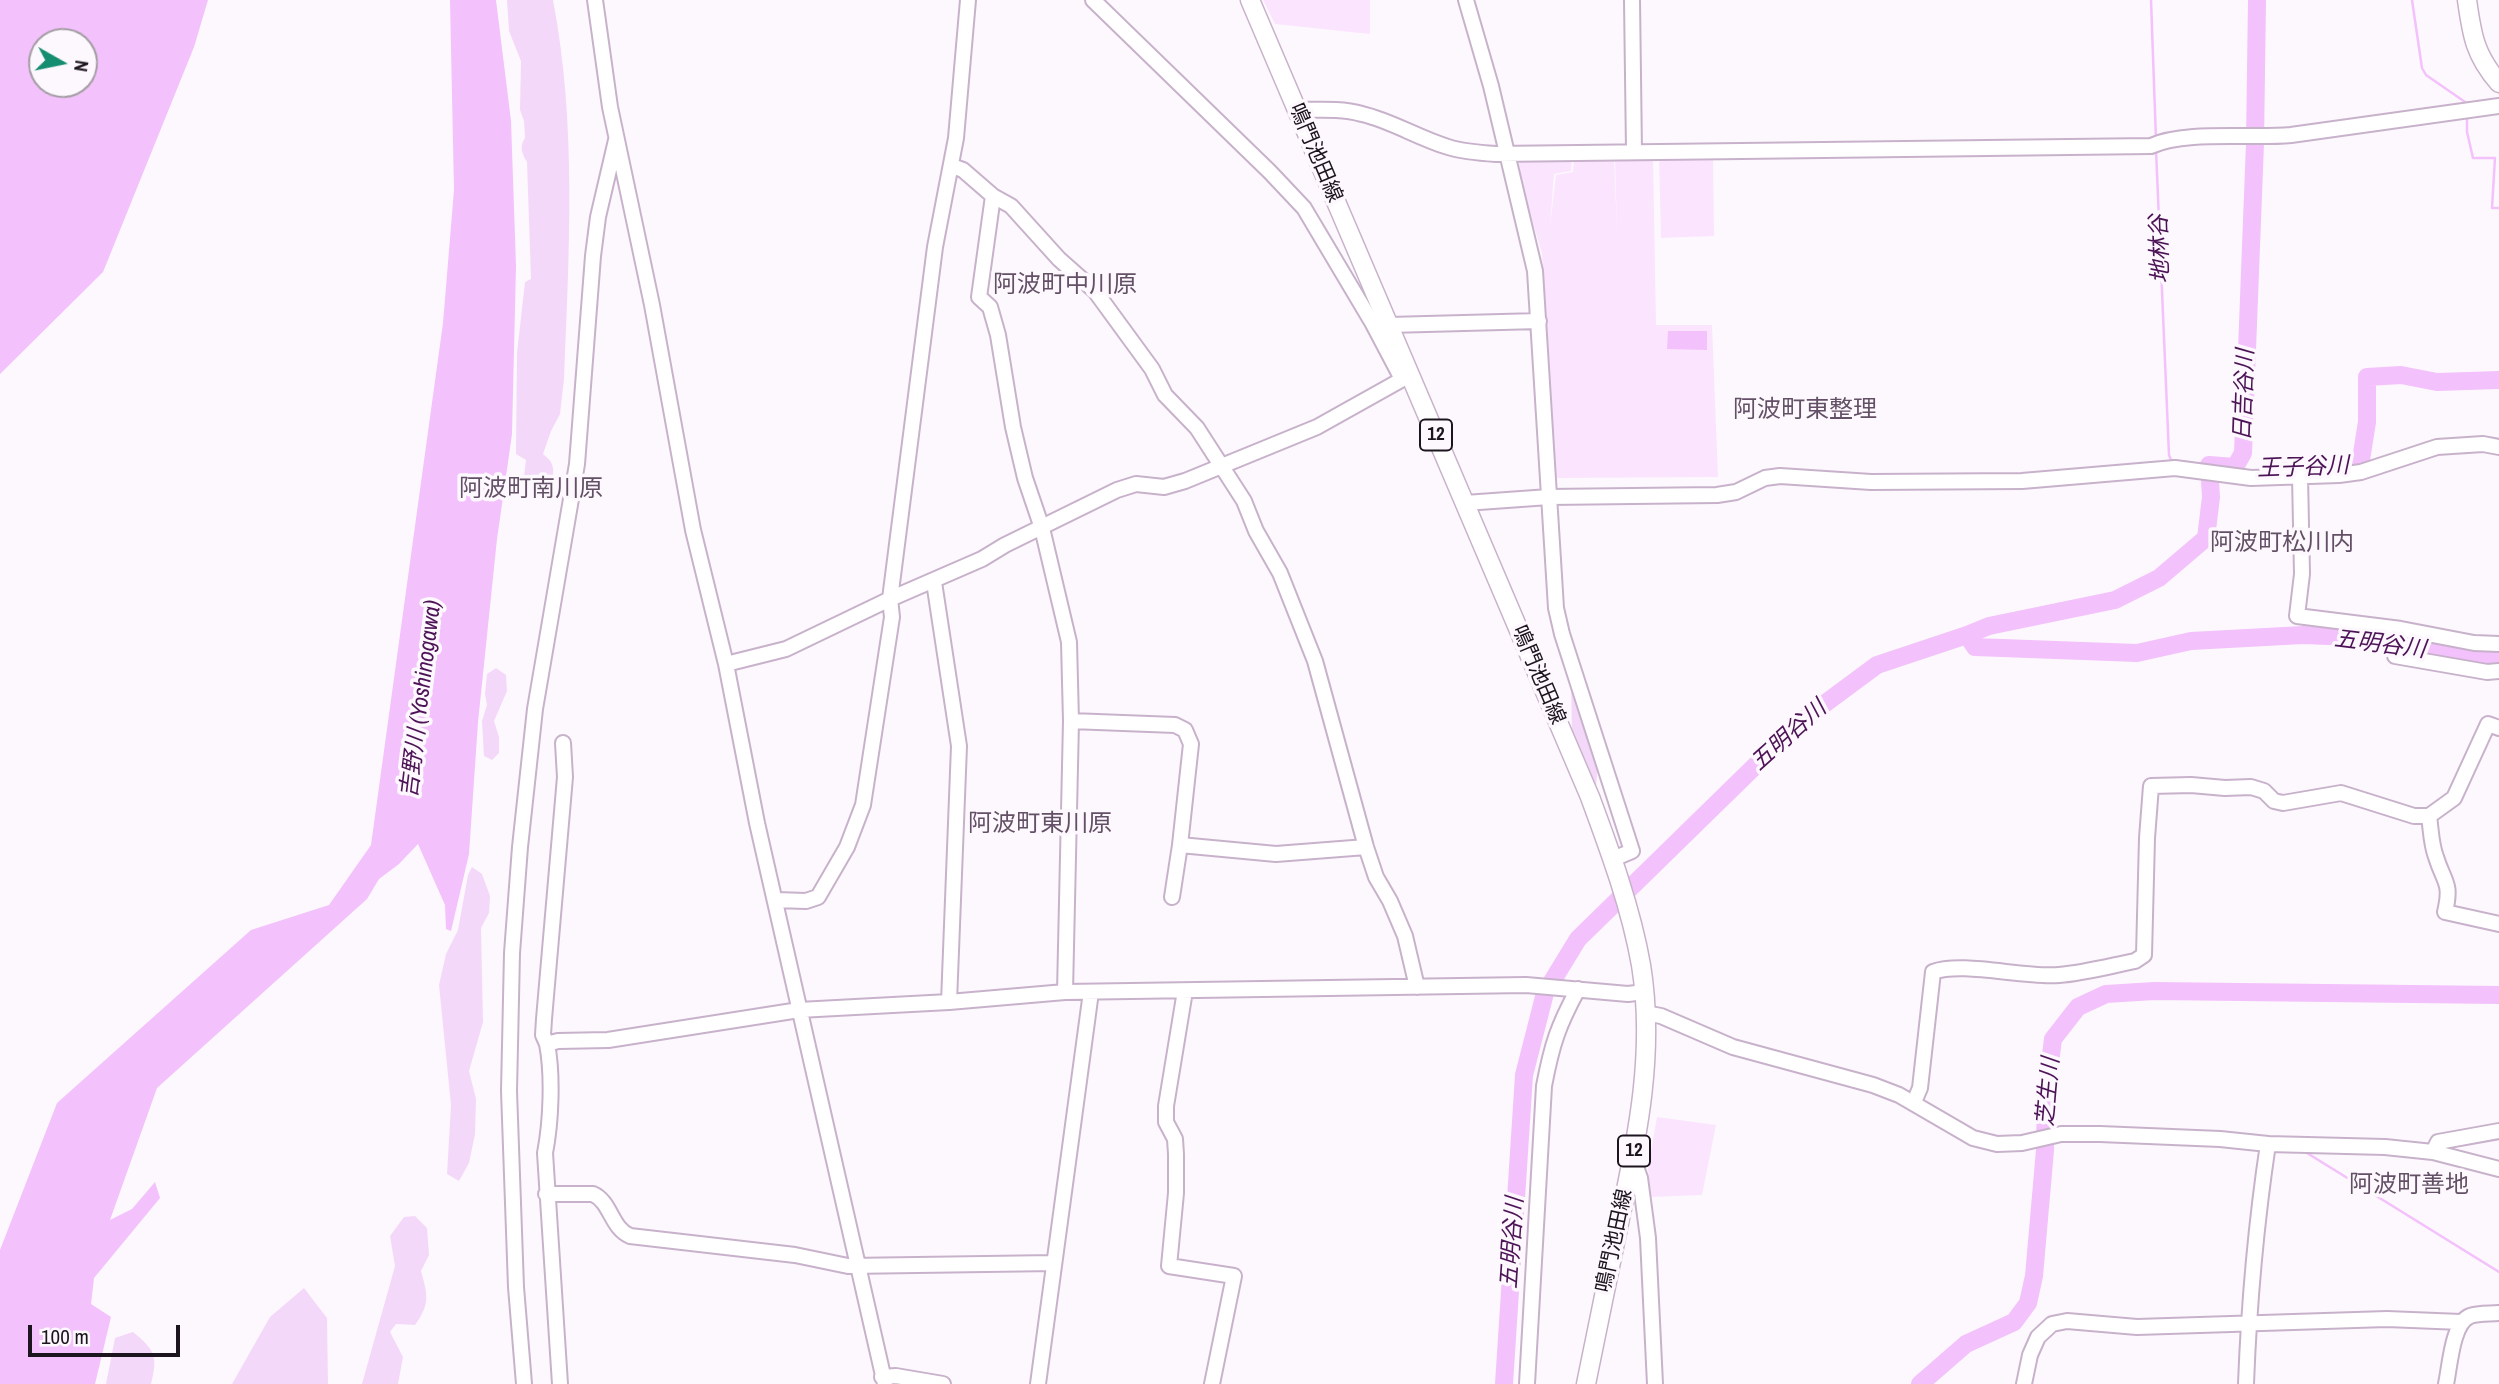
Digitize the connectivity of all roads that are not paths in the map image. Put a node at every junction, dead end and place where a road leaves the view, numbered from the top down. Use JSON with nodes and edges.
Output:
{"nodes":[{"id":1,"x":595,"y":0,"type":"edge"},
{"id":2,"x":968,"y":0,"type":"edge"},
{"id":3,"x":1093,"y":0,"type":"edge"},
{"id":4,"x":1250,"y":0,"type":"edge"},
{"id":5,"x":1466,"y":0,"type":"edge"},
{"id":6,"x":1632,"y":0,"type":"edge"},
{"id":7,"x":2467,"y":0,"type":"edge"},
{"id":8,"x":2499,"y":83,"type":"edge"},
{"id":9,"x":2499,"y":106,"type":"edge"},
{"id":10,"x":1296,"y":110,"type":"junction"},
{"id":11,"x":616,"y":140,"type":"junction"},
{"id":12,"x":1634,"y":151,"type":"junction"},
{"id":13,"x":1508,"y":153,"type":"junction"},
{"id":14,"x":952,"y":166,"type":"junction"},
{"id":15,"x":993,"y":196,"type":"junction"},
{"id":16,"x":1539,"y":321,"type":"junction"},
{"id":17,"x":1389,"y":325,"type":"junction"},
{"id":18,"x":1406,"y":377,"type":"junction"},
{"id":19,"x":2499,"y":447,"type":"edge"},
{"id":20,"x":1221,"y":467,"type":"junction"},
{"id":21,"x":2300,"y":476,"type":"junction"},
{"id":22,"x":1549,"y":497,"type":"junction"},
{"id":23,"x":1465,"y":502,"type":"junction"},
{"id":24,"x":1042,"y":528,"type":"junction"},
{"id":25,"x":934,"y":582,"type":"junction"},
{"id":26,"x":890,"y":598,"type":"junction"},
{"id":27,"x":2499,"y":644,"type":"edge"},
{"id":28,"x":2395,"y":656,"type":"dead end"},
{"id":29,"x":726,"y":664,"type":"junction"},
{"id":30,"x":2499,"y":671,"type":"edge"},
{"id":31,"x":1071,"y":721,"type":"junction"},
{"id":32,"x":2499,"y":729,"type":"edge"},
{"id":33,"x":563,"y":743,"type":"dead end"},
{"id":34,"x":2429,"y":816,"type":"junction"},
{"id":35,"x":1180,"y":845,"type":"junction"},
{"id":36,"x":1366,"y":847,"type":"junction"},
{"id":37,"x":1615,"y":866,"type":"junction"},
{"id":38,"x":1172,"y":897,"type":"dead end"},
{"id":39,"x":776,"y":900,"type":"junction"},
{"id":40,"x":2499,"y":924,"type":"edge"},
{"id":41,"x":1418,"y":987,"type":"junction"},
{"id":42,"x":1576,"y":989,"type":"junction"},
{"id":43,"x":1185,"y":991,"type":"junction"},
{"id":44,"x":1065,"y":992,"type":"junction"},
{"id":45,"x":1091,"y":992,"type":"junction"},
{"id":46,"x":1644,"y":992,"type":"junction"},
{"id":47,"x":949,"y":1002,"type":"junction"},
{"id":48,"x":799,"y":1010,"type":"junction"},
{"id":49,"x":1645,"y":1013,"type":"junction"},
{"id":50,"x":547,"y":1044,"type":"junction"},
{"id":51,"x":1914,"y":1102,"type":"junction"},
{"id":52,"x":2499,"y":1131,"type":"edge"},
{"id":53,"x":2267,"y":1144,"type":"junction"},
{"id":54,"x":2433,"y":1152,"type":"junction"},
{"id":55,"x":1633,"y":1158,"type":"junction"},
{"id":56,"x":2499,"y":1169,"type":"edge"},
{"id":57,"x":546,"y":1194,"type":"junction"},
{"id":58,"x":1054,"y":1263,"type":"junction"},
{"id":59,"x":857,"y":1265,"type":"junction"},
{"id":60,"x":2499,"y":1313,"type":"edge"},
{"id":61,"x":2248,"y":1322,"type":"junction"},
{"id":62,"x":2461,"y":1322,"type":"junction"},
{"id":63,"x":883,"y":1381,"type":"edge"},
{"id":64,"x":524,"y":1384,"type":"edge"},
{"id":65,"x":560,"y":1384,"type":"edge"},
{"id":66,"x":943,"y":1384,"type":"edge"},
{"id":67,"x":1038,"y":1384,"type":"edge"},
{"id":68,"x":1212,"y":1384,"type":"edge"},
{"id":69,"x":1527,"y":1384,"type":"edge"},
{"id":70,"x":1586,"y":1384,"type":"edge"},
{"id":71,"x":1655,"y":1384,"type":"edge"},
{"id":72,"x":2024,"y":1384,"type":"edge"},
{"id":73,"x":2246,"y":1384,"type":"edge"},
{"id":74,"x":2446,"y":1384,"type":"edge"}],
"edges":[{"from":1,"to":11,"type":"street"},
{"from":2,"to":14,"type":"street"},
{"from":3,"to":18,"type":"street"},
{"from":4,"to":10,"type":"main road","name":"鳴門池田線","number":"12"},
{"from":5,"to":13,"type":"street"},
{"from":6,"to":12,"type":"street"},
{"from":7,"to":8,"type":"main road"},
{"from":9,"to":12,"type":"street"},
{"from":10,"to":13,"type":"street"},
{"from":10,"to":17,"type":"main road","name":"鳴門池田線","number":"12"},
{"from":11,"to":29,"type":"street"},
{"from":11,"to":64,"type":"street"},
{"from":12,"to":13,"type":"street"},
{"from":13,"to":16,"type":"street"},
{"from":14,"to":15,"type":"street"},
{"from":14,"to":26,"type":"street"},
{"from":15,"to":20,"type":"street"},
{"from":15,"to":24,"type":"street"},
{"from":16,"to":17,"type":"street"},
{"from":16,"to":22,"type":"street"},
{"from":17,"to":18,"type":"main road","name":"鳴門池田線","number":"12"},
{"from":18,"to":20,"type":"street"},
{"from":18,"to":23,"type":"main road","name":"鳴門池田線","number":"12"},
{"from":19,"to":21,"type":"street"},
{"from":20,"to":24,"type":"street"},
{"from":20,"to":36,"type":"street"},
{"from":21,"to":22,"type":"street"},
{"from":21,"to":27,"type":"street"},
{"from":22,"to":23,"type":"street"},
{"from":22,"to":37,"type":"street"},
{"from":23,"to":37,"type":"main road","name":"鳴門池田線","number":"12"},
{"from":24,"to":25,"type":"street"},
{"from":24,"to":31,"type":"street"},
{"from":25,"to":26,"type":"street"},
{"from":25,"to":47,"type":"street"},
{"from":26,"to":29,"type":"street"},
{"from":26,"to":39,"type":"street"},
{"from":28,"to":30,"type":"street"},
{"from":29,"to":39,"type":"street"},
{"from":31,"to":35,"type":"street"},
{"from":31,"to":44,"type":"street"},
{"from":32,"to":34,"type":"street"},
{"from":33,"to":50,"type":"street"},
{"from":34,"to":40,"type":"street"},
{"from":34,"to":51,"type":"street"},
{"from":35,"to":36,"type":"street"},
{"from":35,"to":38,"type":"street"},
{"from":36,"to":41,"type":"street"},
{"from":37,"to":46,"type":"main road","name":"鳴門池田線","number":"12"},
{"from":39,"to":48,"type":"street"},
{"from":41,"to":42,"type":"street"},
{"from":41,"to":43,"type":"street"},
{"from":42,"to":46,"type":"street"},
{"from":42,"to":69,"type":"street"},
{"from":43,"to":45,"type":"street"},
{"from":43,"to":68,"type":"street"},
{"from":44,"to":45,"type":"street"},
{"from":44,"to":47,"type":"street"},
{"from":45,"to":58,"type":"street"},
{"from":46,"to":49,"type":"main road","name":"鳴門池田線","number":"12"},
{"from":47,"to":48,"type":"street"},
{"from":48,"to":50,"type":"street"},
{"from":48,"to":59,"type":"street"},
{"from":49,"to":51,"type":"street"},
{"from":49,"to":55,"type":"main road","name":"鳴門池田線","number":"12"},
{"from":50,"to":57,"type":"street"},
{"from":51,"to":53,"type":"street"},
{"from":52,"to":54,"type":"street"},
{"from":53,"to":54,"type":"street"},
{"from":53,"to":61,"type":"street"},
{"from":54,"to":56,"type":"street"},
{"from":55,"to":70,"type":"main road","name":"鳴門池田線","number":"12"},
{"from":55,"to":71,"type":"street"},
{"from":57,"to":59,"type":"street"},
{"from":57,"to":65,"type":"street"},
{"from":58,"to":59,"type":"street"},
{"from":58,"to":67,"type":"street"},
{"from":59,"to":63,"type":"street"},
{"from":60,"to":62,"type":"street"},
{"from":61,"to":62,"type":"street"},
{"from":61,"to":72,"type":"street"},
{"from":61,"to":73,"type":"street"},
{"from":62,"to":74,"type":"street"},
{"from":63,"to":66,"type":"street"}]}
